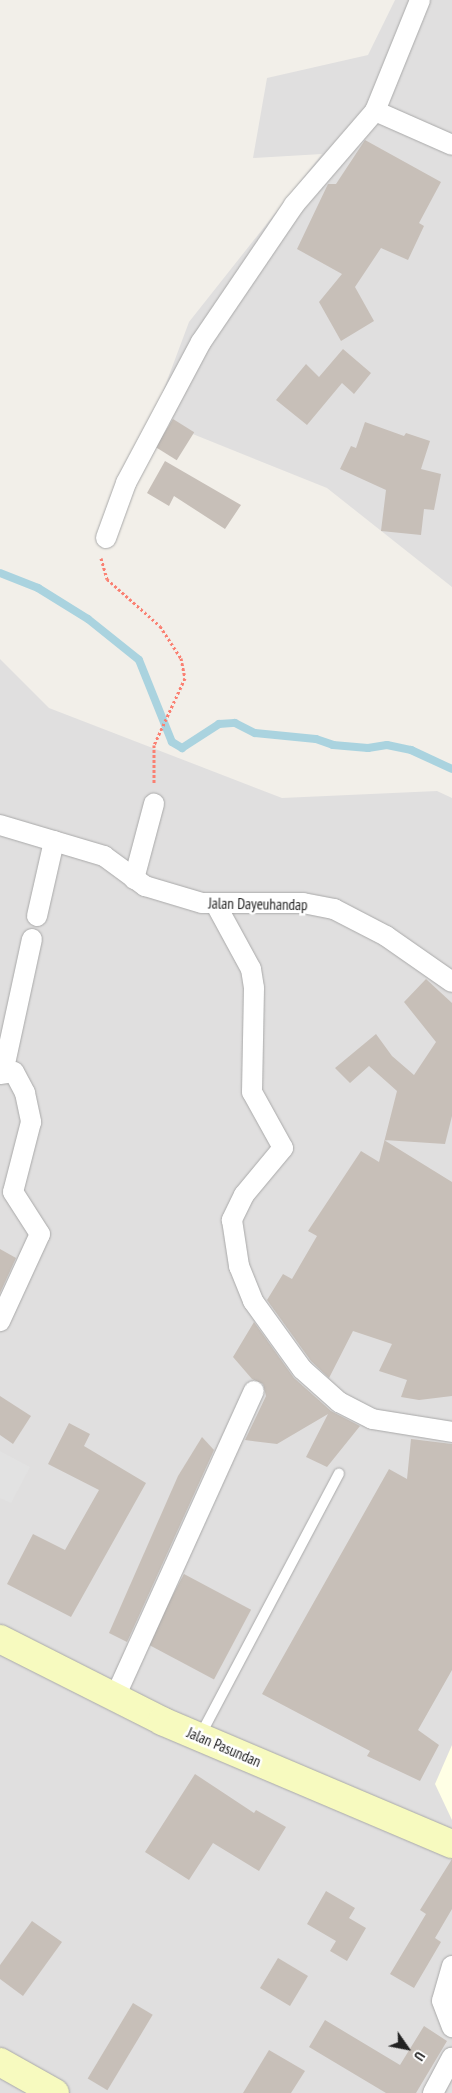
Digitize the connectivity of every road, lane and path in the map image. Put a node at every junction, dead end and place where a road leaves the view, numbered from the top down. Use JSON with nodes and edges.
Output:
{"nodes":[{"id":1,"x":420,"y":0,"type":"edge"},
{"id":2,"x":375,"y":111,"type":"junction"},
{"id":3,"x":452,"y":145,"type":"edge"},
{"id":4,"x":106,"y":538,"type":"joint"},
{"id":5,"x":154,"y":804,"type":"joint"},
{"id":6,"x":0,"y":825,"type":"edge"},
{"id":7,"x":54,"y":841,"type":"junction"},
{"id":8,"x":140,"y":883,"type":"junction"},
{"id":9,"x":209,"y":903,"type":"junction"},
{"id":10,"x":37,"y":916,"type":"dead end"},
{"id":11,"x":32,"y":939,"type":"dead end"},
{"id":12,"x":452,"y":982,"type":"edge"},
{"id":13,"x":1,"y":1074,"type":"edge"},
{"id":14,"x":0,"y":1321,"type":"edge"},
{"id":15,"x":254,"y":1391,"type":"dead end"},
{"id":16,"x":452,"y":1432,"type":"edge"},
{"id":17,"x":339,"y":1474,"type":"dead end"},
{"id":18,"x":0,"y":1639,"type":"edge"},
{"id":19,"x":115,"y":1697,"type":"junction"},
{"id":20,"x":199,"y":1737,"type":"junction"},
{"id":21,"x":452,"y":1844,"type":"edge"},
{"id":22,"x":452,"y":1966,"type":"edge"},
{"id":23,"x":452,"y":2027,"type":"edge"},
{"id":24,"x":452,"y":2058,"type":"edge"},
{"id":25,"x":0,"y":2062,"type":"edge"},
{"id":26,"x":55,"y":2093,"type":"edge"},
{"id":27,"x":433,"y":2093,"type":"edge"}],
"edges":[{"from":1,"to":2,"type":"street"},
{"from":2,"to":3,"type":"street"},
{"from":2,"to":4,"type":"street"},
{"from":4,"to":5,"type":"path"},
{"from":5,"to":8,"type":"street"},
{"from":6,"to":7,"type":"street","name":"Jalan Dayeuhandap"},
{"from":7,"to":8,"type":"street","name":"Jalan Dayeuhandap"},
{"from":7,"to":10,"type":"street"},
{"from":8,"to":9,"type":"street","name":"Jalan Dayeuhandap"},
{"from":9,"to":12,"type":"street","name":"Jalan Dayeuhandap"},
{"from":9,"to":16,"type":"street"},
{"from":11,"to":13,"type":"street"},
{"from":13,"to":14,"type":"street"},
{"from":15,"to":19,"type":"street"},
{"from":17,"to":20,"type":"lane"},
{"from":18,"to":19,"type":"street","name":"Jalan Pasundan"},
{"from":19,"to":20,"type":"street","name":"Jalan Pasundan"},
{"from":20,"to":21,"type":"street","name":"Jalan Pasundan"},
{"from":22,"to":23,"type":"street"},
{"from":24,"to":27,"type":"street"},
{"from":25,"to":26,"type":"street"}]}
